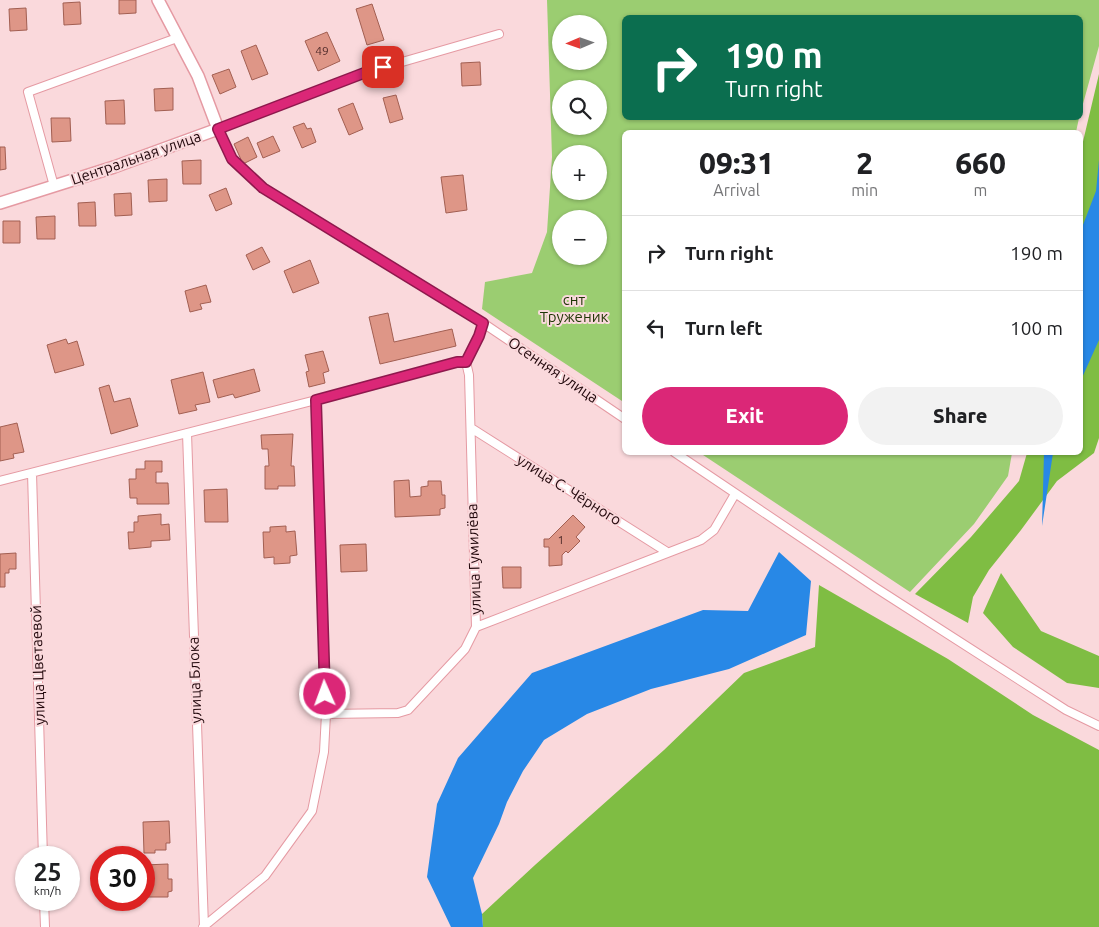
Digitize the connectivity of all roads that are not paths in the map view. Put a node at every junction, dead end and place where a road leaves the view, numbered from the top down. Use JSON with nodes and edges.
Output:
{"nodes":[{"id":1,"x":158,"y":0,"type":"edge"},
{"id":2,"x":498,"y":34,"type":"dead end"},
{"id":3,"x":177,"y":38,"type":"junction"},
{"id":4,"x":218,"y":129,"type":"junction"},
{"id":5,"x":54,"y":186,"type":"junction"},
{"id":6,"x":0,"y":203,"type":"edge"},
{"id":7,"x":483,"y":323,"type":"junction"},
{"id":8,"x":466,"y":362,"type":"junction"},
{"id":9,"x":316,"y":400,"type":"junction"},
{"id":10,"x":622,"y":417,"type":"edge"},
{"id":11,"x":471,"y":428,"type":"junction"},
{"id":12,"x":186,"y":433,"type":"junction"},
{"id":13,"x":678,"y":455,"type":"edge"},
{"id":14,"x":32,"y":473,"type":"junction"},
{"id":15,"x":0,"y":481,"type":"edge"},
{"id":16,"x":735,"y":494,"type":"junction"},
{"id":17,"x":667,"y":552,"type":"junction"},
{"id":18,"x":476,"y":627,"type":"junction"},
{"id":19,"x":326,"y":714,"type":"junction"},
{"id":20,"x":1099,"y":726,"type":"edge"},
{"id":21,"x":43,"y":846,"type":"edge"},
{"id":22,"x":44,"y":911,"type":"edge"},
{"id":23,"x":45,"y":927,"type":"edge"},
{"id":24,"x":204,"y":927,"type":"edge"}],
"edges":[{"from":1,"to":3,"type":"street"},
{"from":2,"to":4,"type":"street","name":"Центральная улица"},
{"from":3,"to":4,"type":"street"},
{"from":3,"to":5,"type":"street"},
{"from":4,"to":5,"type":"street","name":"Центральная улица"},
{"from":4,"to":7,"type":"street","name":"Осенняя улица"},
{"from":5,"to":6,"type":"street","name":"Центральная улица"},
{"from":7,"to":8,"type":"street"},
{"from":7,"to":10,"type":"street","name":"Осенняя улица"},
{"from":8,"to":9,"type":"street"},
{"from":8,"to":11,"type":"street","name":"улица Гумилёва"},
{"from":9,"to":12,"type":"street"},
{"from":9,"to":19,"type":"street"},
{"from":11,"to":17,"type":"street","name":"улица С. Чёрного"},
{"from":11,"to":18,"type":"street","name":"улица Гумилёва"},
{"from":12,"to":14,"type":"street"},
{"from":12,"to":24,"type":"street","name":"улица Блока"},
{"from":13,"to":16,"type":"street"},
{"from":14,"to":15,"type":"street"},
{"from":14,"to":21,"type":"street","name":"улица Цветаевой"},
{"from":16,"to":17,"type":"street"},
{"from":16,"to":20,"type":"street"},
{"from":17,"to":18,"type":"street"},
{"from":18,"to":19,"type":"street","name":"улица Гумилёва"},
{"from":19,"to":24,"type":"street"},
{"from":22,"to":23,"type":"street"}]}
